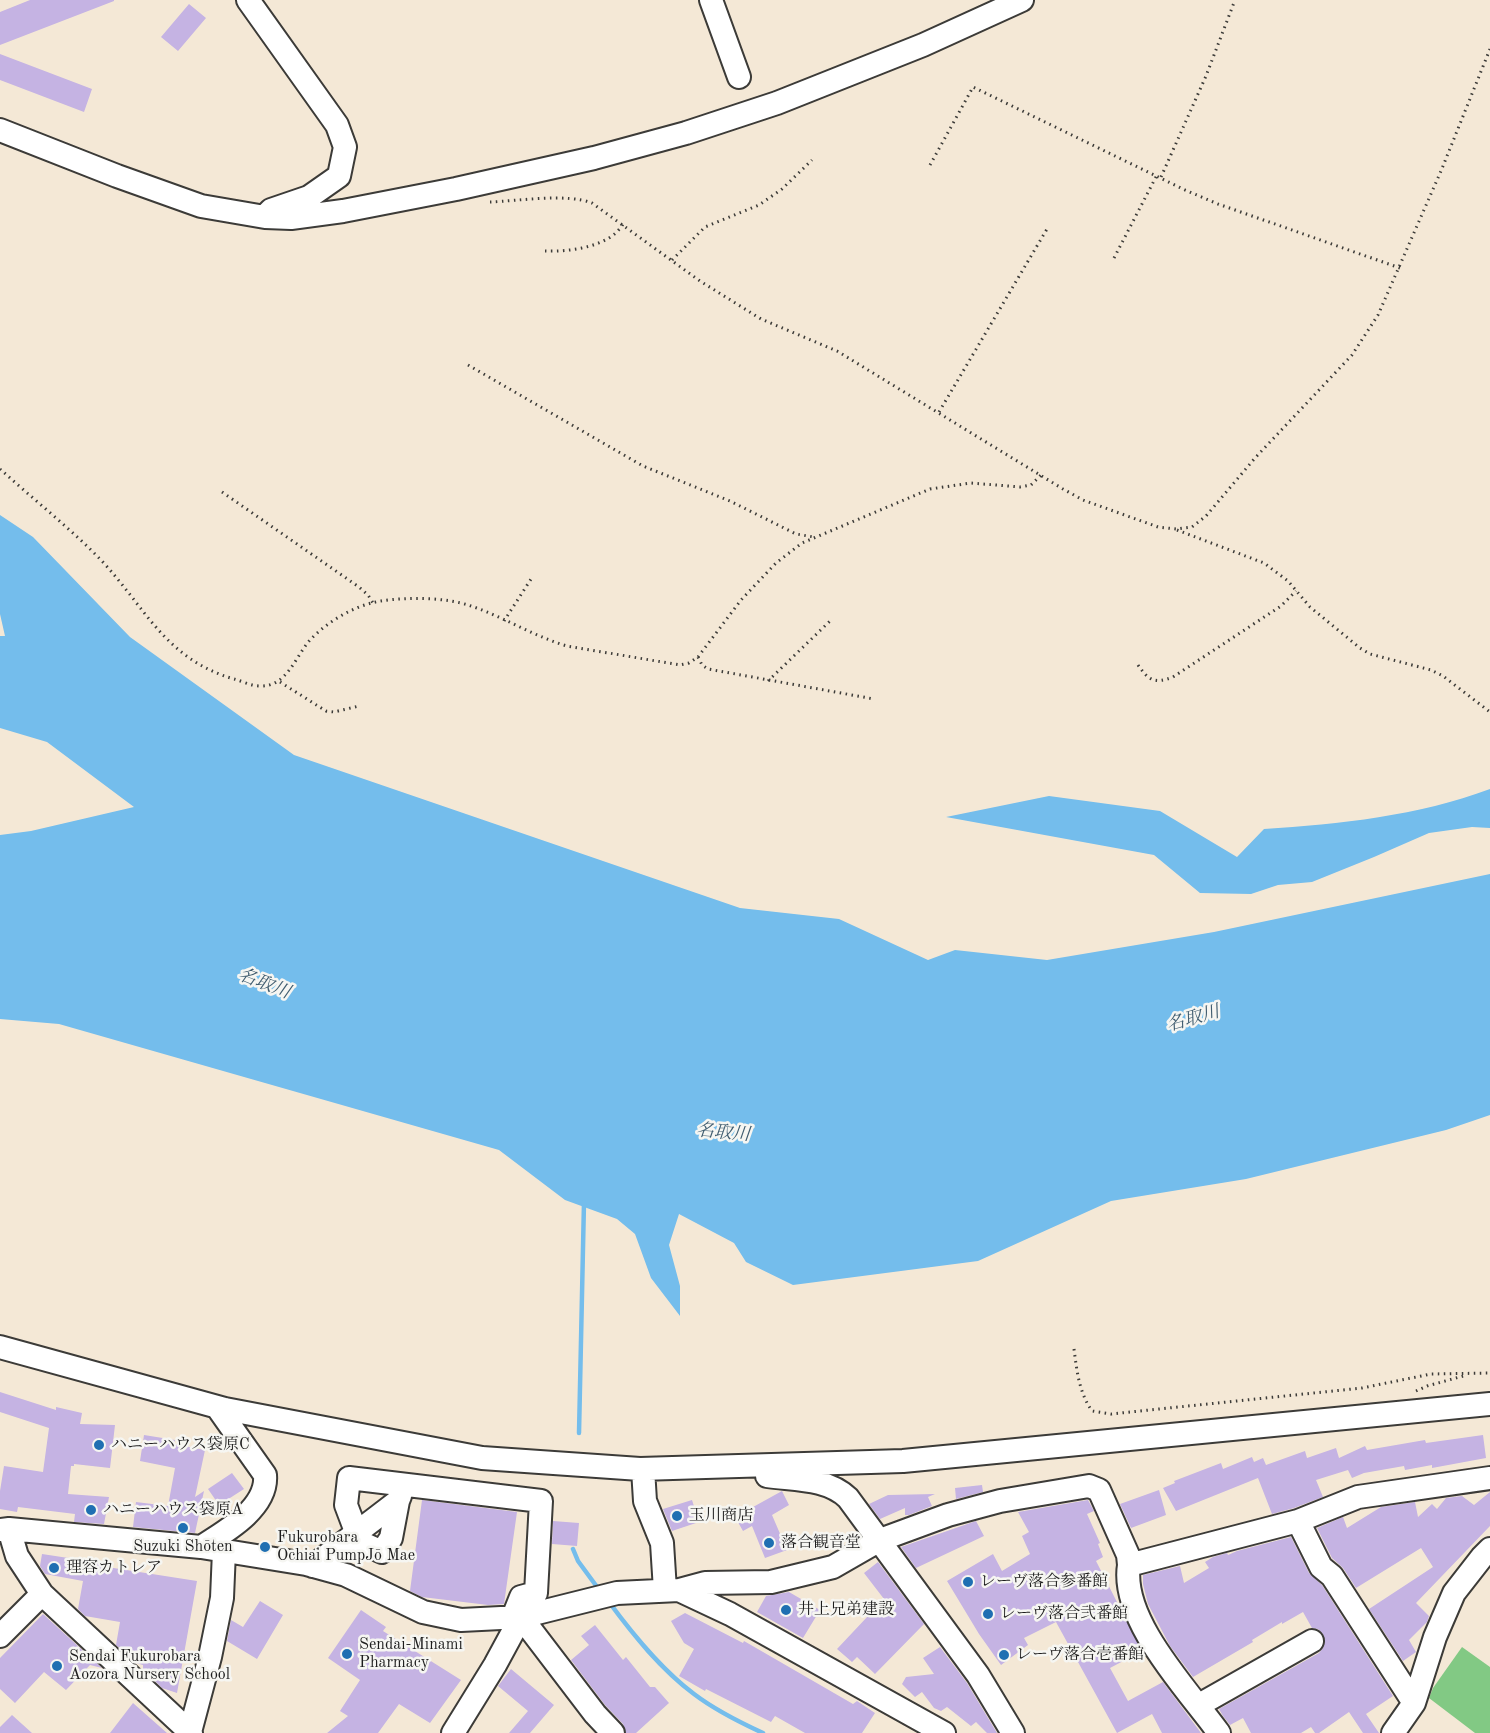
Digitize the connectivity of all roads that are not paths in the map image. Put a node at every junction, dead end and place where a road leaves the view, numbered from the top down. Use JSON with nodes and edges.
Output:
{"nodes":[{"id":1,"x":248,"y":0,"type":"edge"},
{"id":2,"x":711,"y":0,"type":"edge"},
{"id":3,"x":1022,"y":0,"type":"edge"},
{"id":4,"x":739,"y":77,"type":"dead end"},
{"id":5,"x":0,"y":130,"type":"edge"},
{"id":6,"x":265,"y":217,"type":"junction"},
{"id":7,"x":0,"y":1347,"type":"edge"},
{"id":8,"x":1490,"y":1404,"type":"edge"},
{"id":9,"x":217,"y":1407,"type":"junction"},
{"id":10,"x":745,"y":1466,"type":"junction"},
{"id":11,"x":644,"y":1468,"type":"junction"},
{"id":12,"x":1490,"y":1478,"type":"edge"},
{"id":13,"x":401,"y":1493,"type":"junction"},
{"id":14,"x":1298,"y":1521,"type":"junction"},
{"id":15,"x":5,"y":1530,"type":"edge"},
{"id":16,"x":356,"y":1533,"type":"junction"},
{"id":17,"x":880,"y":1540,"type":"junction"},
{"id":18,"x":201,"y":1547,"type":"junction"},
{"id":19,"x":1490,"y":1549,"type":"edge"},
{"id":20,"x":224,"y":1551,"type":"junction"},
{"id":21,"x":1129,"y":1565,"type":"junction"},
{"id":22,"x":313,"y":1566,"type":"junction"},
{"id":23,"x":672,"y":1590,"type":"junction"},
{"id":24,"x":42,"y":1594,"type":"junction"},
{"id":25,"x":517,"y":1617,"type":"junction"},
{"id":26,"x":0,"y":1636,"type":"edge"},
{"id":27,"x":1312,"y":1641,"type":"dead end"},
{"id":28,"x":1414,"y":1703,"type":"junction"},
{"id":29,"x":1199,"y":1706,"type":"junction"},
{"id":30,"x":190,"y":1733,"type":"edge"},
{"id":31,"x":453,"y":1733,"type":"edge"},
{"id":32,"x":613,"y":1733,"type":"edge"},
{"id":33,"x":944,"y":1733,"type":"edge"},
{"id":34,"x":1013,"y":1733,"type":"edge"},
{"id":35,"x":1218,"y":1733,"type":"edge"},
{"id":36,"x":1393,"y":1733,"type":"edge"}],
"edges":[{"from":1,"to":6,"type":"street"},
{"from":2,"to":4,"type":"street"},
{"from":3,"to":6,"type":"street"},
{"from":5,"to":6,"type":"street"},
{"from":7,"to":9,"type":"street"},
{"from":8,"to":10,"type":"street"},
{"from":9,"to":11,"type":"street"},
{"from":9,"to":18,"type":"street"},
{"from":10,"to":11,"type":"street"},
{"from":10,"to":17,"type":"street"},
{"from":11,"to":23,"type":"street"},
{"from":12,"to":14,"type":"street"},
{"from":13,"to":16,"type":"street"},
{"from":13,"to":16,"type":"street"},
{"from":13,"to":16,"type":"street"},
{"from":13,"to":25,"type":"street"},
{"from":14,"to":21,"type":"street"},
{"from":14,"to":28,"type":"street"},
{"from":15,"to":18,"type":"street"},
{"from":15,"to":24,"type":"street"},
{"from":16,"to":22,"type":"street"},
{"from":17,"to":21,"type":"street"},
{"from":17,"to":23,"type":"street"},
{"from":17,"to":34,"type":"street"},
{"from":18,"to":20,"type":"street"},
{"from":19,"to":28,"type":"street"},
{"from":20,"to":22,"type":"street"},
{"from":20,"to":30,"type":"street"},
{"from":21,"to":29,"type":"street"},
{"from":22,"to":25,"type":"street"},
{"from":23,"to":25,"type":"street"},
{"from":23,"to":33,"type":"street"},
{"from":24,"to":26,"type":"street"},
{"from":24,"to":30,"type":"street"},
{"from":25,"to":31,"type":"street"},
{"from":25,"to":32,"type":"street"},
{"from":27,"to":29,"type":"street"},
{"from":28,"to":36,"type":"street"},
{"from":29,"to":35,"type":"street"}]}
